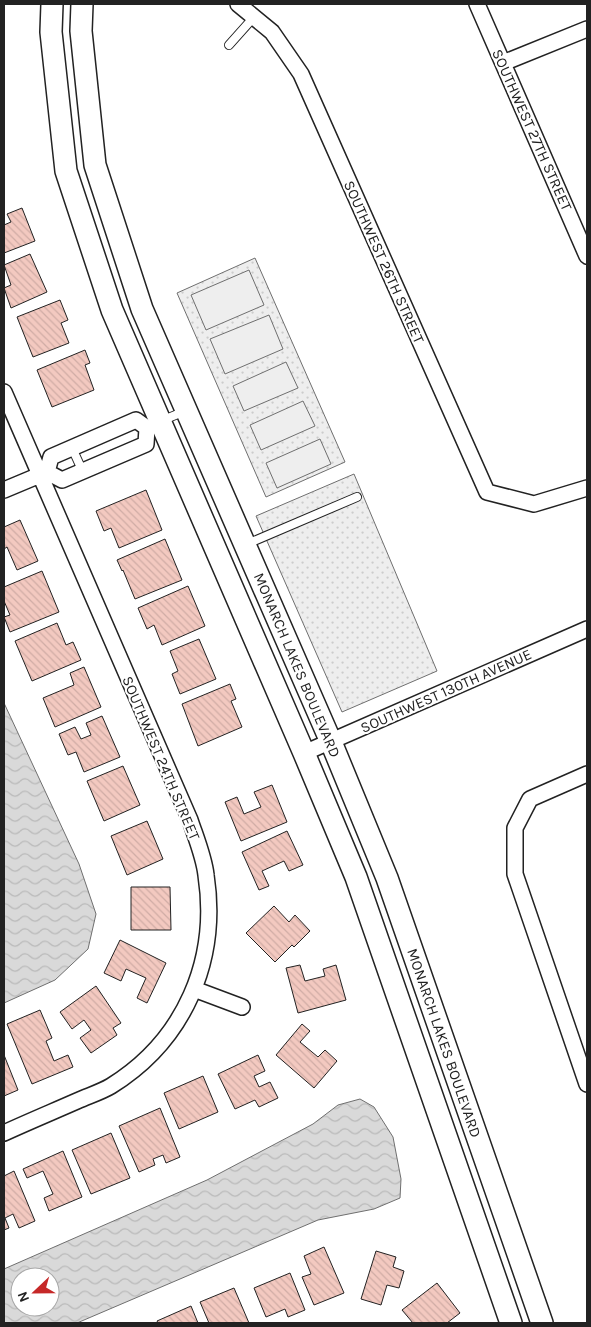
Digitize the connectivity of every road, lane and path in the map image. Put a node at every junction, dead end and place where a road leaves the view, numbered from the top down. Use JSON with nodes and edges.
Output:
{"nodes":[{"id":1,"x":52,"y":4,"type":"edge"},
{"id":2,"x":82,"y":4,"type":"edge"},
{"id":3,"x":238,"y":4,"type":"edge"},
{"id":4,"x":477,"y":4,"type":"edge"},
{"id":5,"x":254,"y":17,"type":"junction"},
{"id":6,"x":587,"y":28,"type":"edge"},
{"id":7,"x":229,"y":45,"type":"dead end"},
{"id":8,"x":503,"y":63,"type":"junction"},
{"id":9,"x":583,"y":234,"type":"edge"},
{"id":10,"x":587,"y":256,"type":"edge"},
{"id":11,"x":4,"y":392,"type":"edge"},
{"id":12,"x":186,"y":410,"type":"junction"},
{"id":13,"x":154,"y":424,"type":"junction"},
{"id":14,"x":72,"y":448,"type":"junction"},
{"id":15,"x":82,"y":472,"type":"junction"},
{"id":16,"x":43,"y":473,"type":"junction"},
{"id":17,"x":587,"y":488,"type":"edge"},
{"id":18,"x":4,"y":490,"type":"edge"},
{"id":19,"x":356,"y":497,"type":"dead end"},
{"id":20,"x":245,"y":545,"type":"junction"},
{"id":21,"x":587,"y":629,"type":"edge"},
{"id":22,"x":331,"y":742,"type":"junction"},
{"id":23,"x":304,"y":753,"type":"junction"},
{"id":24,"x":587,"y":774,"type":"edge"},
{"id":25,"x":194,"y":989,"type":"junction"},
{"id":26,"x":242,"y":1007,"type":"dead end"},
{"id":27,"x":587,"y":1084,"type":"edge"},
{"id":28,"x":4,"y":1133,"type":"edge"},
{"id":29,"x":511,"y":1323,"type":"edge"},
{"id":30,"x":542,"y":1323,"type":"edge"}],
"edges":[{"from":1,"to":13,"type":"street","name":"MONARCH LAKES BOULEVARD"},
{"from":2,"to":12,"type":"street","name":"MONARCH LAKES BOULEVARD"},
{"from":3,"to":5,"type":"street","name":"SOUTHWEST 26TH STREET"},
{"from":4,"to":8,"type":"street","name":"SOUTHWEST 27TH STREET"},
{"from":5,"to":7,"type":"lane"},
{"from":5,"to":17,"type":"street","name":"SOUTHWEST 26TH STREET"},
{"from":6,"to":8,"type":"street"},
{"from":8,"to":9,"type":"street","name":"SOUTHWEST 27TH STREET"},
{"from":9,"to":10,"type":"street","name":"SOUTHWEST 27TH STREET"},
{"from":11,"to":16,"type":"street","name":"SOUTHWEST 24TH STREET"},
{"from":12,"to":13,"type":"lane"},
{"from":12,"to":20,"type":"street","name":"MONARCH LAKES BOULEVARD"},
{"from":13,"to":14,"type":"street"},
{"from":13,"to":15,"type":"street"},
{"from":13,"to":23,"type":"street","name":"MONARCH LAKES BOULEVARD"},
{"from":14,"to":15,"type":"lane"},
{"from":14,"to":16,"type":"street"},
{"from":15,"to":16,"type":"street"},
{"from":16,"to":18,"type":"street"},
{"from":16,"to":25,"type":"street","name":"SOUTHWEST 24TH STREET"},
{"from":19,"to":20,"type":"lane"},
{"from":20,"to":22,"type":"street","name":"MONARCH LAKES BOULEVARD"},
{"from":21,"to":22,"type":"street","name":"SOUTHWEST 130TH AVENUE"},
{"from":22,"to":23,"type":"street","name":"SOUTHWEST 130TH AVENUE"},
{"from":22,"to":30,"type":"street","name":"MONARCH LAKES BOULEVARD"},
{"from":23,"to":29,"type":"street","name":"MONARCH LAKES BOULEVARD"},
{"from":24,"to":27,"type":"street"},
{"from":25,"to":26,"type":"street"},
{"from":25,"to":28,"type":"street","name":"SOUTHWEST 24TH STREET"}]}
